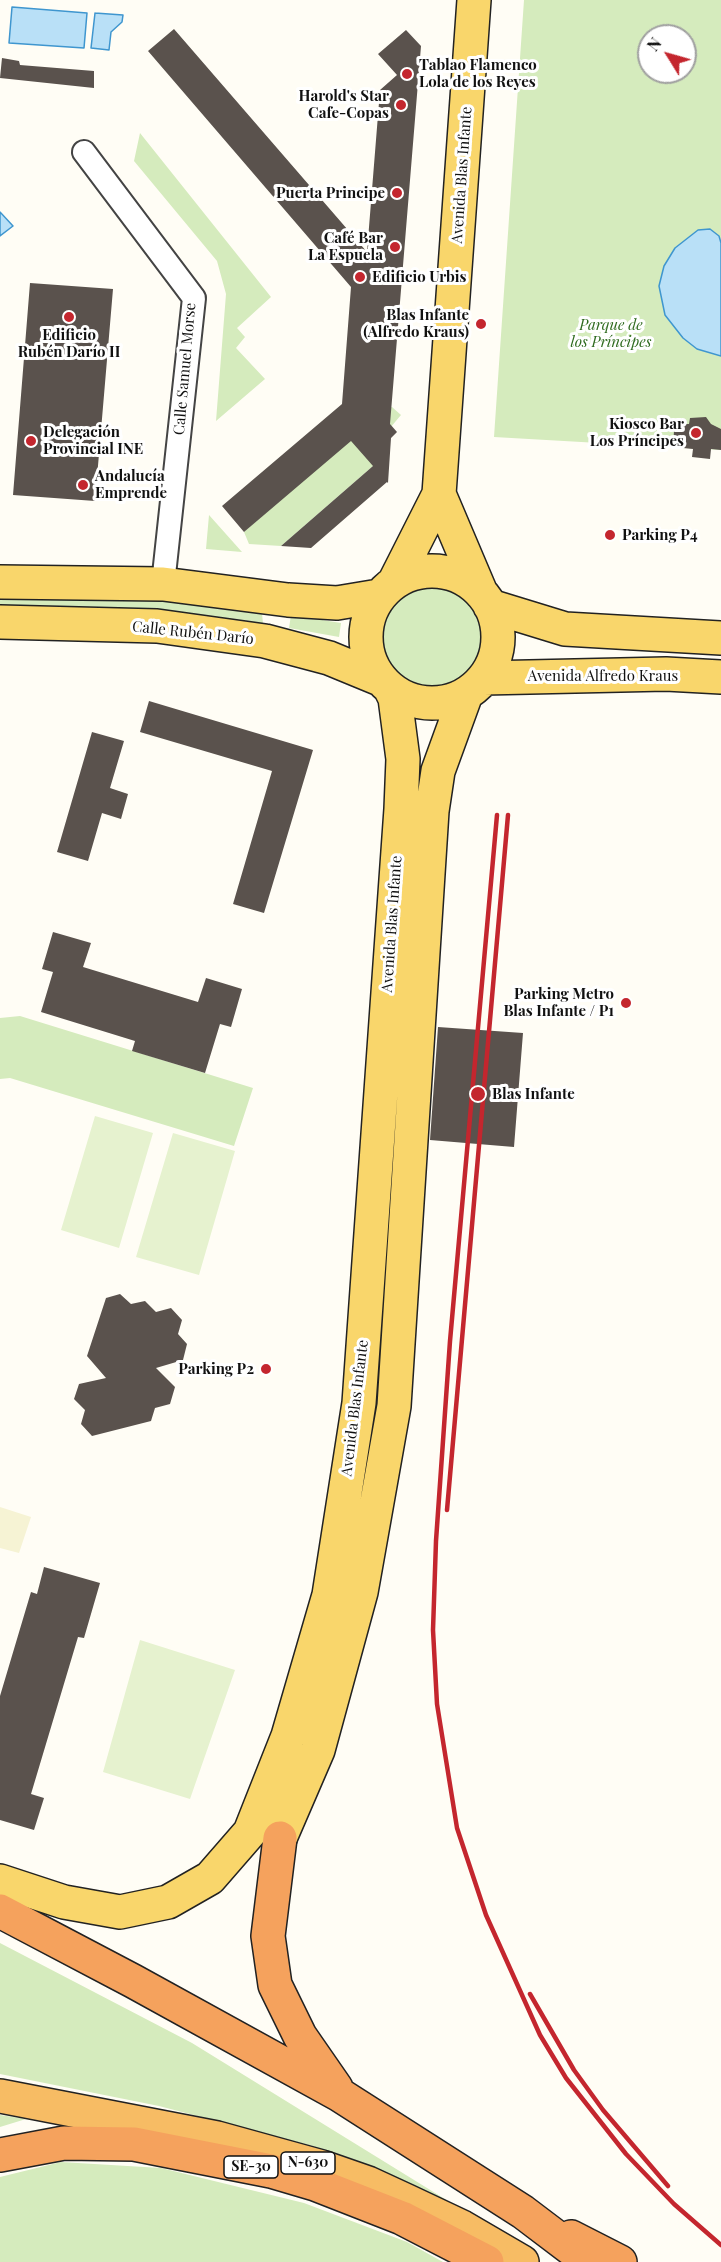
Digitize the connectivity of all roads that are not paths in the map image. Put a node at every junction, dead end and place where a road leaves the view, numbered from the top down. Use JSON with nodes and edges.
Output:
{"nodes":[{"id":1,"x":474,"y":0,"type":"edge"},
{"id":2,"x":84,"y":152,"type":"dead end"},
{"id":3,"x":439,"y":494,"type":"junction"},
{"id":4,"x":0,"y":582,"type":"edge"},
{"id":5,"x":163,"y":584,"type":"junction"},
{"id":6,"x":387,"y":590,"type":"junction"},
{"id":7,"x":486,"y":600,"type":"junction"},
{"id":8,"x":0,"y":622,"type":"edge"},
{"id":9,"x":721,"y":638,"type":"edge"},
{"id":10,"x":721,"y":677,"type":"edge"},
{"id":11,"x":386,"y":684,"type":"junction"},
{"id":12,"x":475,"y":686,"type":"junction"},
{"id":13,"x":280,"y":1838,"type":"joint"},
{"id":14,"x":0,"y":1881,"type":"edge"},
{"id":15,"x":0,"y":1911,"type":"edge"},
{"id":16,"x":340,"y":2095,"type":"junction"},
{"id":17,"x":0,"y":2096,"type":"edge"},
{"id":18,"x":0,"y":2155,"type":"edge"},
{"id":19,"x":523,"y":2212,"type":"junction"},
{"id":20,"x":487,"y":2262,"type":"edge"},
{"id":21,"x":522,"y":2262,"type":"edge"},
{"id":22,"x":589,"y":2262,"type":"edge"},
{"id":23,"x":620,"y":2262,"type":"edge"}],
"edges":[{"from":1,"to":3,"type":"main road","name":"Avenida Blas Infante"},
{"from":2,"to":5,"type":"street","name":"Calle Samuel Morse"},
{"from":3,"to":6,"type":"main road"},
{"from":3,"to":7,"type":"main road"},
{"from":4,"to":5,"type":"main road"},
{"from":5,"to":6,"type":"main road"},
{"from":6,"to":7,"type":"main road"},
{"from":6,"to":11,"type":"main road"},
{"from":7,"to":9,"type":"main road"},
{"from":7,"to":12,"type":"main road"},
{"from":8,"to":11,"type":"main road","name":"Calle Rubén Darío"},
{"from":10,"to":12,"type":"main road","name":"Avenida Alfredo Kraus"},
{"from":11,"to":12,"type":"main road"},
{"from":11,"to":14,"type":"main road","name":"Avenida Blas Infante"},
{"from":12,"to":13,"type":"main road"},
{"from":13,"to":16,"type":"highway"},
{"from":15,"to":16,"type":"highway"},
{"from":16,"to":19,"type":"highway"},
{"from":17,"to":21,"type":"highway","number":"N-630"},
{"from":18,"to":20,"type":"highway","number":"SE-30"},
{"from":19,"to":22,"type":"highway"},
{"from":19,"to":23,"type":"highway"}]}
